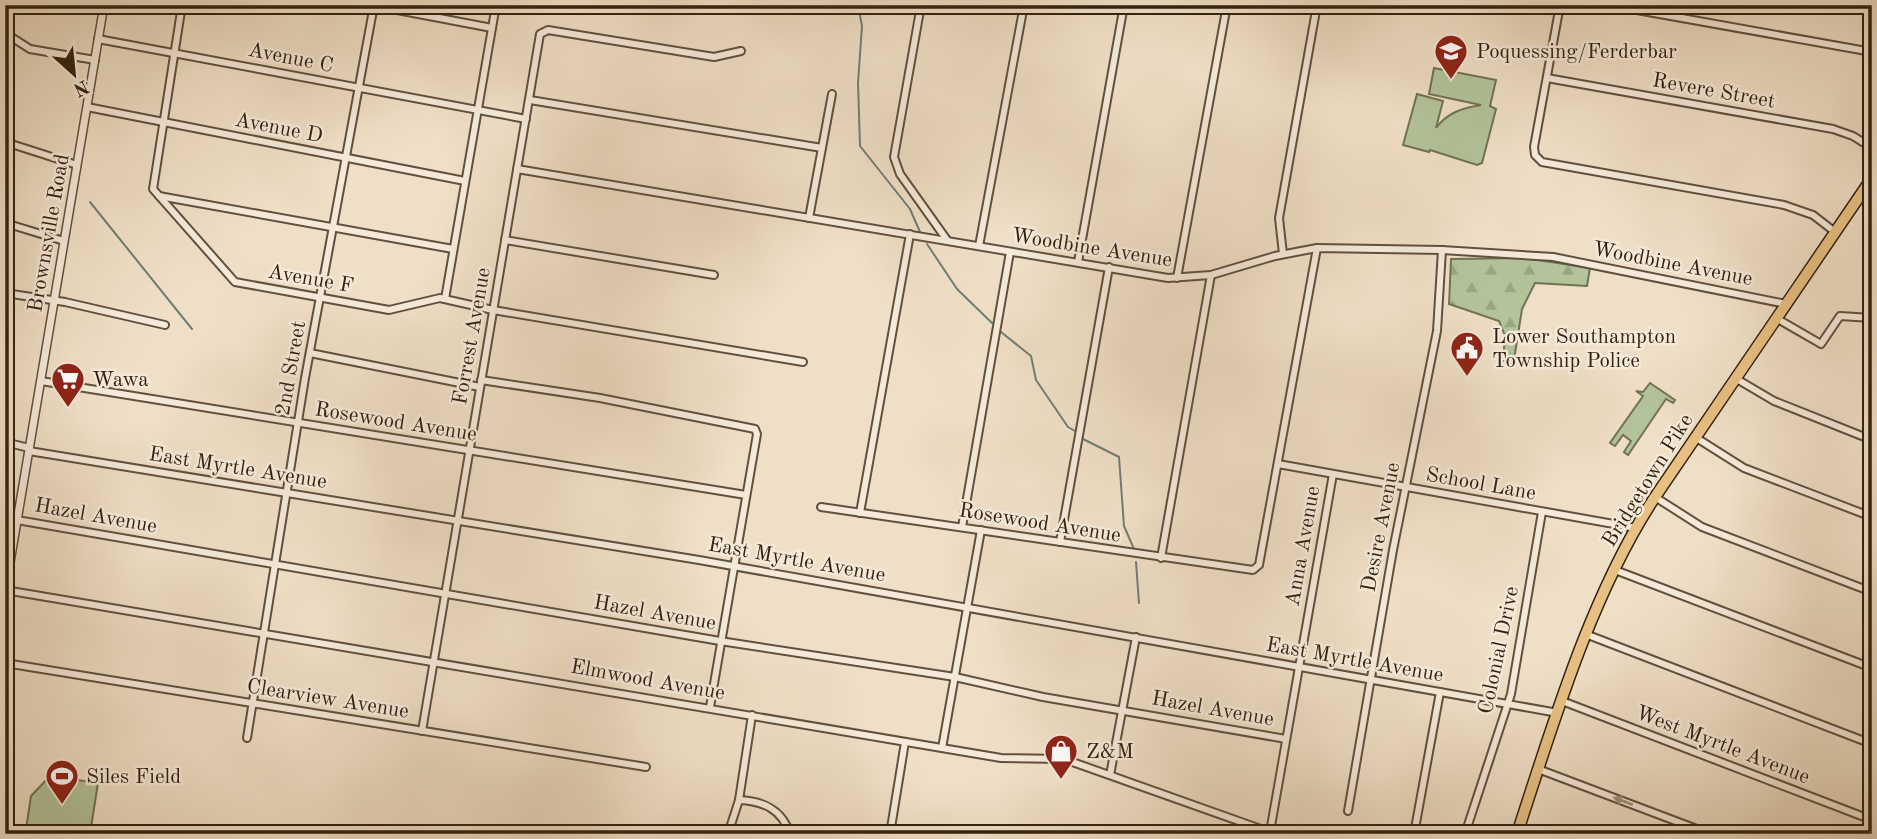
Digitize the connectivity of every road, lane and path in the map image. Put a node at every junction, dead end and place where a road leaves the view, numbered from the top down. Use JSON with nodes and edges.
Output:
{"nodes":[{"id":1,"x":104,"y":5,"type":"edge"},
{"id":2,"x":181,"y":5,"type":"edge"},
{"id":3,"x":373,"y":5,"type":"edge"},
{"id":4,"x":496,"y":5,"type":"edge"},
{"id":5,"x":921,"y":5,"type":"edge"},
{"id":6,"x":1024,"y":5,"type":"edge"},
{"id":7,"x":1124,"y":5,"type":"edge"},
{"id":8,"x":1227,"y":5,"type":"edge"},
{"id":9,"x":1317,"y":5,"type":"edge"},
{"id":10,"x":1560,"y":5,"type":"edge"},
{"id":11,"x":1609,"y":5,"type":"edge"},
{"id":12,"x":492,"y":28,"type":"junction"},
{"id":13,"x":5,"y":33,"type":"edge"},
{"id":14,"x":98,"y":39,"type":"junction"},
{"id":15,"x":741,"y":51,"type":"dead end"},
{"id":16,"x":174,"y":52,"type":"junction"},
{"id":17,"x":1872,"y":52,"type":"edge"},
{"id":18,"x":94,"y":60,"type":"junction"},
{"id":19,"x":1547,"y":78,"type":"junction"},
{"id":20,"x":359,"y":87,"type":"junction"},
{"id":21,"x":832,"y":94,"type":"dead end"},
{"id":22,"x":530,"y":100,"type":"junction"},
{"id":23,"x":87,"y":107,"type":"junction"},
{"id":24,"x":478,"y":109,"type":"junction"},
{"id":25,"x":526,"y":119,"type":"junction"},
{"id":26,"x":164,"y":122,"type":"junction"},
{"id":27,"x":5,"y":142,"type":"edge"},
{"id":28,"x":822,"y":148,"type":"junction"},
{"id":29,"x":1872,"y":148,"type":"edge"},
{"id":30,"x":345,"y":157,"type":"junction"},
{"id":31,"x":77,"y":165,"type":"junction"},
{"id":32,"x":517,"y":169,"type":"junction"},
{"id":33,"x":1872,"y":178,"type":"edge"},
{"id":34,"x":465,"y":181,"type":"junction"},
{"id":35,"x":158,"y":196,"type":"junction"},
{"id":36,"x":809,"y":218,"type":"junction"},
{"id":37,"x":5,"y":223,"type":"edge"},
{"id":38,"x":333,"y":227,"type":"junction"},
{"id":39,"x":1835,"y":232,"type":"junction"},
{"id":40,"x":910,"y":234,"type":"junction"},
{"id":41,"x":505,"y":240,"type":"junction"},
{"id":42,"x":947,"y":240,"type":"junction"},
{"id":43,"x":64,"y":241,"type":"junction"},
{"id":44,"x":979,"y":246,"type":"junction"},
{"id":45,"x":1317,"y":248,"type":"junction"},
{"id":46,"x":453,"y":249,"type":"junction"},
{"id":47,"x":1442,"y":250,"type":"junction"},
{"id":48,"x":1010,"y":252,"type":"junction"},
{"id":49,"x":1283,"y":254,"type":"junction"},
{"id":50,"x":1078,"y":262,"type":"junction"},
{"id":51,"x":1109,"y":267,"type":"junction"},
{"id":52,"x":714,"y":275,"type":"dead end"},
{"id":53,"x":1211,"y":275,"type":"junction"},
{"id":54,"x":1177,"y":278,"type":"junction"},
{"id":55,"x":5,"y":293,"type":"edge"},
{"id":56,"x":320,"y":297,"type":"junction"},
{"id":57,"x":445,"y":299,"type":"junction"},
{"id":58,"x":54,"y":301,"type":"junction"},
{"id":59,"x":1786,"y":304,"type":"junction"},
{"id":60,"x":493,"y":310,"type":"junction"},
{"id":61,"x":1872,"y":317,"type":"edge"},
{"id":62,"x":1776,"y":318,"type":"junction"},
{"id":63,"x":165,"y":326,"type":"dead end"},
{"id":64,"x":310,"y":353,"type":"junction"},
{"id":65,"x":803,"y":362,"type":"dead end"},
{"id":66,"x":1735,"y":378,"type":"junction"},
{"id":67,"x":41,"y":381,"type":"junction"},
{"id":68,"x":480,"y":384,"type":"junction"},
{"id":69,"x":298,"y":423,"type":"junction"},
{"id":70,"x":1695,"y":437,"type":"junction"},
{"id":71,"x":1872,"y":440,"type":"edge"},
{"id":72,"x":5,"y":442,"type":"edge"},
{"id":73,"x":29,"y":449,"type":"junction"},
{"id":74,"x":469,"y":450,"type":"junction"},
{"id":75,"x":1278,"y":464,"type":"junction"},
{"id":76,"x":1333,"y":474,"type":"junction"},
{"id":77,"x":1405,"y":487,"type":"junction"},
{"id":78,"x":286,"y":492,"type":"junction"},
{"id":79,"x":746,"y":495,"type":"junction"},
{"id":80,"x":1655,"y":497,"type":"junction"},
{"id":81,"x":821,"y":507,"type":"dead end"},
{"id":82,"x":1542,"y":512,"type":"junction"},
{"id":83,"x":860,"y":513,"type":"junction"},
{"id":84,"x":1872,"y":517,"type":"edge"},
{"id":85,"x":17,"y":520,"type":"junction"},
{"id":86,"x":457,"y":520,"type":"junction"},
{"id":87,"x":962,"y":527,"type":"junction"},
{"id":88,"x":1636,"y":528,"type":"junction"},
{"id":89,"x":981,"y":530,"type":"junction"},
{"id":90,"x":5,"y":535,"type":"edge"},
{"id":91,"x":15,"y":536,"type":"junction"},
{"id":92,"x":1060,"y":542,"type":"junction"},
{"id":93,"x":1161,"y":558,"type":"junction"},
{"id":94,"x":275,"y":564,"type":"junction"},
{"id":95,"x":734,"y":566,"type":"junction"},
{"id":96,"x":1615,"y":570,"type":"junction"},
{"id":97,"x":5,"y":591,"type":"edge"},
{"id":98,"x":1872,"y":592,"type":"edge"},
{"id":99,"x":445,"y":594,"type":"junction"},
{"id":100,"x":967,"y":608,"type":"junction"},
{"id":101,"x":264,"y":632,"type":"junction"},
{"id":102,"x":1588,"y":635,"type":"junction"},
{"id":103,"x":1136,"y":637,"type":"junction"},
{"id":104,"x":720,"y":641,"type":"junction"},
{"id":105,"x":434,"y":661,"type":"junction"},
{"id":106,"x":5,"y":663,"type":"edge"},
{"id":107,"x":1299,"y":667,"type":"junction"},
{"id":108,"x":1872,"y":668,"type":"edge"},
{"id":109,"x":956,"y":677,"type":"junction"},
{"id":110,"x":1370,"y":680,"type":"junction"},
{"id":111,"x":1440,"y":692,"type":"junction"},
{"id":112,"x":1562,"y":701,"type":"junction"},
{"id":113,"x":252,"y":703,"type":"junction"},
{"id":114,"x":1507,"y":704,"type":"junction"},
{"id":115,"x":710,"y":707,"type":"junction"},
{"id":116,"x":1122,"y":710,"type":"junction"},
{"id":117,"x":1558,"y":713,"type":"junction"},
{"id":118,"x":752,"y":715,"type":"junction"},
{"id":119,"x":422,"y":731,"type":"junction"},
{"id":120,"x":247,"y":738,"type":"dead end"},
{"id":121,"x":1286,"y":738,"type":"junction"},
{"id":122,"x":905,"y":742,"type":"junction"},
{"id":123,"x":1872,"y":744,"type":"edge"},
{"id":124,"x":942,"y":748,"type":"junction"},
{"id":125,"x":646,"y":767,"type":"dead end"},
{"id":126,"x":1538,"y":769,"type":"junction"},
{"id":127,"x":1110,"y":775,"type":"junction"},
{"id":128,"x":739,"y":800,"type":"junction"},
{"id":129,"x":1348,"y":811,"type":"dead end"},
{"id":130,"x":1872,"y":820,"type":"edge"},
{"id":131,"x":1273,"y":833,"type":"edge"},
{"id":132,"x":728,"y":834,"type":"edge"},
{"id":133,"x":790,"y":834,"type":"edge"},
{"id":134,"x":890,"y":834,"type":"edge"},
{"id":135,"x":1414,"y":834,"type":"edge"},
{"id":136,"x":1465,"y":834,"type":"edge"},
{"id":137,"x":1517,"y":834,"type":"edge"},
{"id":138,"x":1710,"y":834,"type":"edge"}],
"edges":[{"from":1,"to":14,"type":"street","name":"Brownsville Road"},
{"from":2,"to":16,"type":"street"},
{"from":3,"to":12,"type":"street"},
{"from":3,"to":20,"type":"street","name":"2nd Street"},
{"from":4,"to":12,"type":"street"},
{"from":5,"to":42,"type":"street"},
{"from":6,"to":44,"type":"street"},
{"from":7,"to":50,"type":"street"},
{"from":8,"to":54,"type":"street"},
{"from":9,"to":49,"type":"street"},
{"from":10,"to":19,"type":"street"},
{"from":11,"to":17,"type":"street"},
{"from":12,"to":24,"type":"street"},
{"from":13,"to":18,"type":"street"},
{"from":14,"to":16,"type":"street","name":"Avenue C"},
{"from":14,"to":18,"type":"street","name":"Brownsville Road"},
{"from":15,"to":22,"type":"street","name":"Forrest Avenue"},
{"from":16,"to":20,"type":"street","name":"Avenue C"},
{"from":16,"to":26,"type":"street"},
{"from":18,"to":23,"type":"street","name":"Brownsville Road"},
{"from":19,"to":29,"type":"street","name":"Revere Street"},
{"from":19,"to":39,"type":"street"},
{"from":20,"to":24,"type":"street","name":"Avenue C"},
{"from":20,"to":30,"type":"street","name":"2nd Street"},
{"from":21,"to":28,"type":"street"},
{"from":22,"to":25,"type":"street","name":"Forrest Avenue"},
{"from":22,"to":28,"type":"street"},
{"from":23,"to":26,"type":"street","name":"Avenue D"},
{"from":23,"to":31,"type":"street","name":"Brownsville Road"},
{"from":24,"to":25,"type":"street","name":"Avenue C"},
{"from":24,"to":34,"type":"street"},
{"from":25,"to":32,"type":"street","name":"Forrest Avenue"},
{"from":26,"to":30,"type":"street","name":"Avenue D"},
{"from":26,"to":35,"type":"street"},
{"from":27,"to":31,"type":"street"},
{"from":28,"to":36,"type":"street"},
{"from":30,"to":34,"type":"street","name":"Avenue D"},
{"from":30,"to":38,"type":"street","name":"2nd Street"},
{"from":31,"to":43,"type":"street","name":"Brownsville Road"},
{"from":32,"to":36,"type":"street","name":"Woodbine Avenue"},
{"from":32,"to":41,"type":"street","name":"Forrest Avenue"},
{"from":33,"to":39,"type":"main road","name":"Bridgetown Pike"},
{"from":34,"to":46,"type":"street"},
{"from":35,"to":38,"type":"street"},
{"from":35,"to":56,"type":"street","name":"Avenue F"},
{"from":36,"to":40,"type":"street","name":"Woodbine Avenue"},
{"from":37,"to":43,"type":"street"},
{"from":38,"to":46,"type":"street"},
{"from":38,"to":56,"type":"street","name":"2nd Street"},
{"from":39,"to":59,"type":"main road","name":"Bridgetown Pike"},
{"from":40,"to":42,"type":"street","name":"Woodbine Avenue"},
{"from":40,"to":83,"type":"street"},
{"from":41,"to":52,"type":"street"},
{"from":41,"to":60,"type":"street","name":"Forrest Avenue"},
{"from":42,"to":44,"type":"street","name":"Woodbine Avenue"},
{"from":43,"to":58,"type":"street","name":"Brownsville Road"},
{"from":44,"to":48,"type":"street","name":"Woodbine Avenue"},
{"from":45,"to":47,"type":"street","name":"Woodbine Avenue"},
{"from":45,"to":49,"type":"street","name":"Woodbine Avenue"},
{"from":45,"to":75,"type":"street"},
{"from":46,"to":57,"type":"street"},
{"from":47,"to":59,"type":"street","name":"Woodbine Avenue"},
{"from":47,"to":77,"type":"street","name":"Desire Avenue"},
{"from":48,"to":50,"type":"street","name":"Woodbine Avenue"},
{"from":48,"to":87,"type":"street"},
{"from":49,"to":53,"type":"street","name":"Woodbine Avenue"},
{"from":50,"to":51,"type":"street","name":"Woodbine Avenue"},
{"from":51,"to":54,"type":"street","name":"Woodbine Avenue"},
{"from":51,"to":92,"type":"street"},
{"from":53,"to":54,"type":"street","name":"Woodbine Avenue"},
{"from":53,"to":93,"type":"street"},
{"from":55,"to":58,"type":"street"},
{"from":56,"to":57,"type":"street","name":"Avenue F"},
{"from":56,"to":64,"type":"street","name":"2nd Street"},
{"from":57,"to":60,"type":"street","name":"Avenue F"},
{"from":58,"to":63,"type":"street"},
{"from":58,"to":67,"type":"street","name":"Brownsville Road"},
{"from":59,"to":62,"type":"main road","name":"Bridgetown Pike"},
{"from":60,"to":65,"type":"street","name":"Avenue F"},
{"from":60,"to":68,"type":"street","name":"Forrest Avenue"},
{"from":61,"to":62,"type":"street"},
{"from":62,"to":66,"type":"main road","name":"Bridgetown Pike"},
{"from":64,"to":68,"type":"street"},
{"from":64,"to":69,"type":"street","name":"2nd Street"},
{"from":66,"to":70,"type":"main road","name":"Bridgetown Pike"},
{"from":66,"to":71,"type":"street"},
{"from":67,"to":69,"type":"street","name":"Rosewood Avenue"},
{"from":67,"to":73,"type":"street","name":"Brownsville Road"},
{"from":68,"to":74,"type":"street","name":"Forrest Avenue"},
{"from":68,"to":79,"type":"street"},
{"from":69,"to":74,"type":"street","name":"Rosewood Avenue"},
{"from":69,"to":78,"type":"street","name":"2nd Street"},
{"from":70,"to":80,"type":"main road","name":"Bridgetown Pike"},
{"from":70,"to":84,"type":"street"},
{"from":72,"to":73,"type":"street","name":"East Myrtle Avenue"},
{"from":73,"to":78,"type":"street","name":"East Myrtle Avenue"},
{"from":73,"to":85,"type":"street","name":"Brownsville Road"},
{"from":74,"to":79,"type":"street","name":"Rosewood Avenue"},
{"from":74,"to":86,"type":"street","name":"Forrest Avenue"},
{"from":75,"to":76,"type":"street","name":"School Lane"},
{"from":75,"to":93,"type":"street","name":"Rosewood Avenue"},
{"from":76,"to":77,"type":"street","name":"School Lane"},
{"from":76,"to":107,"type":"street","name":"Anna Avenue"},
{"from":77,"to":82,"type":"street","name":"School Lane"},
{"from":77,"to":110,"type":"street","name":"Desire Avenue"},
{"from":78,"to":86,"type":"street","name":"East Myrtle Avenue"},
{"from":78,"to":94,"type":"street","name":"2nd Street"},
{"from":79,"to":95,"type":"street"},
{"from":80,"to":88,"type":"main road","name":"Bridgetown Pike"},
{"from":80,"to":98,"type":"street"},
{"from":81,"to":83,"type":"street","name":"Rosewood Avenue"},
{"from":82,"to":88,"type":"street","name":"School Lane"},
{"from":82,"to":114,"type":"street","name":"Colonial Drive"},
{"from":83,"to":87,"type":"street","name":"Rosewood Avenue"},
{"from":85,"to":91,"type":"street","name":"Brownsville Road"},
{"from":85,"to":94,"type":"street","name":"Hazel Avenue"},
{"from":86,"to":95,"type":"street","name":"East Myrtle Avenue"},
{"from":86,"to":99,"type":"street","name":"Forrest Avenue"},
{"from":87,"to":89,"type":"street","name":"Rosewood Avenue"},
{"from":88,"to":96,"type":"main road","name":"Bridgetown Pike"},
{"from":89,"to":92,"type":"street","name":"Rosewood Avenue"},
{"from":89,"to":100,"type":"street"},
{"from":90,"to":91,"type":"street","name":"Hazel Avenue"},
{"from":91,"to":97,"type":"street","name":"Brownsville Road"},
{"from":92,"to":93,"type":"street","name":"Rosewood Avenue"},
{"from":94,"to":99,"type":"street","name":"Hazel Avenue"},
{"from":94,"to":101,"type":"street","name":"2nd Street"},
{"from":95,"to":100,"type":"street","name":"East Myrtle Avenue"},
{"from":95,"to":104,"type":"street"},
{"from":96,"to":102,"type":"main road","name":"Bridgetown Pike"},
{"from":96,"to":108,"type":"street"},
{"from":97,"to":101,"type":"street","name":"Elmwood Avenue"},
{"from":99,"to":104,"type":"street","name":"Hazel Avenue"},
{"from":99,"to":105,"type":"street","name":"Forrest Avenue"},
{"from":100,"to":103,"type":"street","name":"East Myrtle Avenue"},
{"from":100,"to":109,"type":"street"},
{"from":101,"to":105,"type":"street","name":"Elmwood Avenue"},
{"from":101,"to":113,"type":"street","name":"2nd Street"},
{"from":102,"to":112,"type":"main road","name":"Bridgetown Pike"},
{"from":102,"to":123,"type":"street"},
{"from":103,"to":107,"type":"street","name":"East Myrtle Avenue"},
{"from":103,"to":116,"type":"street"},
{"from":104,"to":109,"type":"street","name":"Hazel Avenue"},
{"from":104,"to":115,"type":"street"},
{"from":105,"to":115,"type":"street","name":"Elmwood Avenue"},
{"from":105,"to":119,"type":"street","name":"Forrest Avenue"},
{"from":106,"to":113,"type":"street","name":"Clearview Avenue"},
{"from":107,"to":110,"type":"street","name":"East Myrtle Avenue"},
{"from":107,"to":121,"type":"street","name":"Anna Avenue"},
{"from":109,"to":116,"type":"street","name":"Hazel Avenue"},
{"from":109,"to":124,"type":"street"},
{"from":110,"to":111,"type":"street","name":"East Myrtle Avenue"},
{"from":110,"to":129,"type":"street","name":"Desire Avenue"},
{"from":111,"to":114,"type":"street","name":"East Myrtle Avenue"},
{"from":111,"to":135,"type":"street"},
{"from":112,"to":117,"type":"main road","name":"Bridgetown Pike"},
{"from":112,"to":130,"type":"street","name":"West Myrtle Avenue"},
{"from":113,"to":119,"type":"street","name":"Clearview Avenue"},
{"from":113,"to":120,"type":"street","name":"2nd Street"},
{"from":114,"to":117,"type":"street","name":"East Myrtle Avenue"},
{"from":114,"to":136,"type":"street","name":"Colonial Drive"},
{"from":115,"to":118,"type":"street","name":"Elmwood Avenue"},
{"from":116,"to":121,"type":"street","name":"Hazel Avenue"},
{"from":116,"to":127,"type":"street"},
{"from":117,"to":126,"type":"main road","name":"Bridgetown Pike"},
{"from":118,"to":122,"type":"street","name":"Elmwood Avenue"},
{"from":118,"to":128,"type":"street"},
{"from":119,"to":125,"type":"street","name":"Clearview Avenue"},
{"from":121,"to":131,"type":"street","name":"Anna Avenue"},
{"from":122,"to":124,"type":"street","name":"Elmwood Avenue"},
{"from":122,"to":134,"type":"street"},
{"from":124,"to":127,"type":"street","name":"Elmwood Avenue"},
{"from":126,"to":137,"type":"main road","name":"Bridgetown Pike"},
{"from":138,"to":126,"type":"street","one_way":true},
{"from":127,"to":131,"type":"street","name":"Elmwood Avenue"},
{"from":128,"to":132,"type":"street"},
{"from":128,"to":133,"type":"street"}]}
